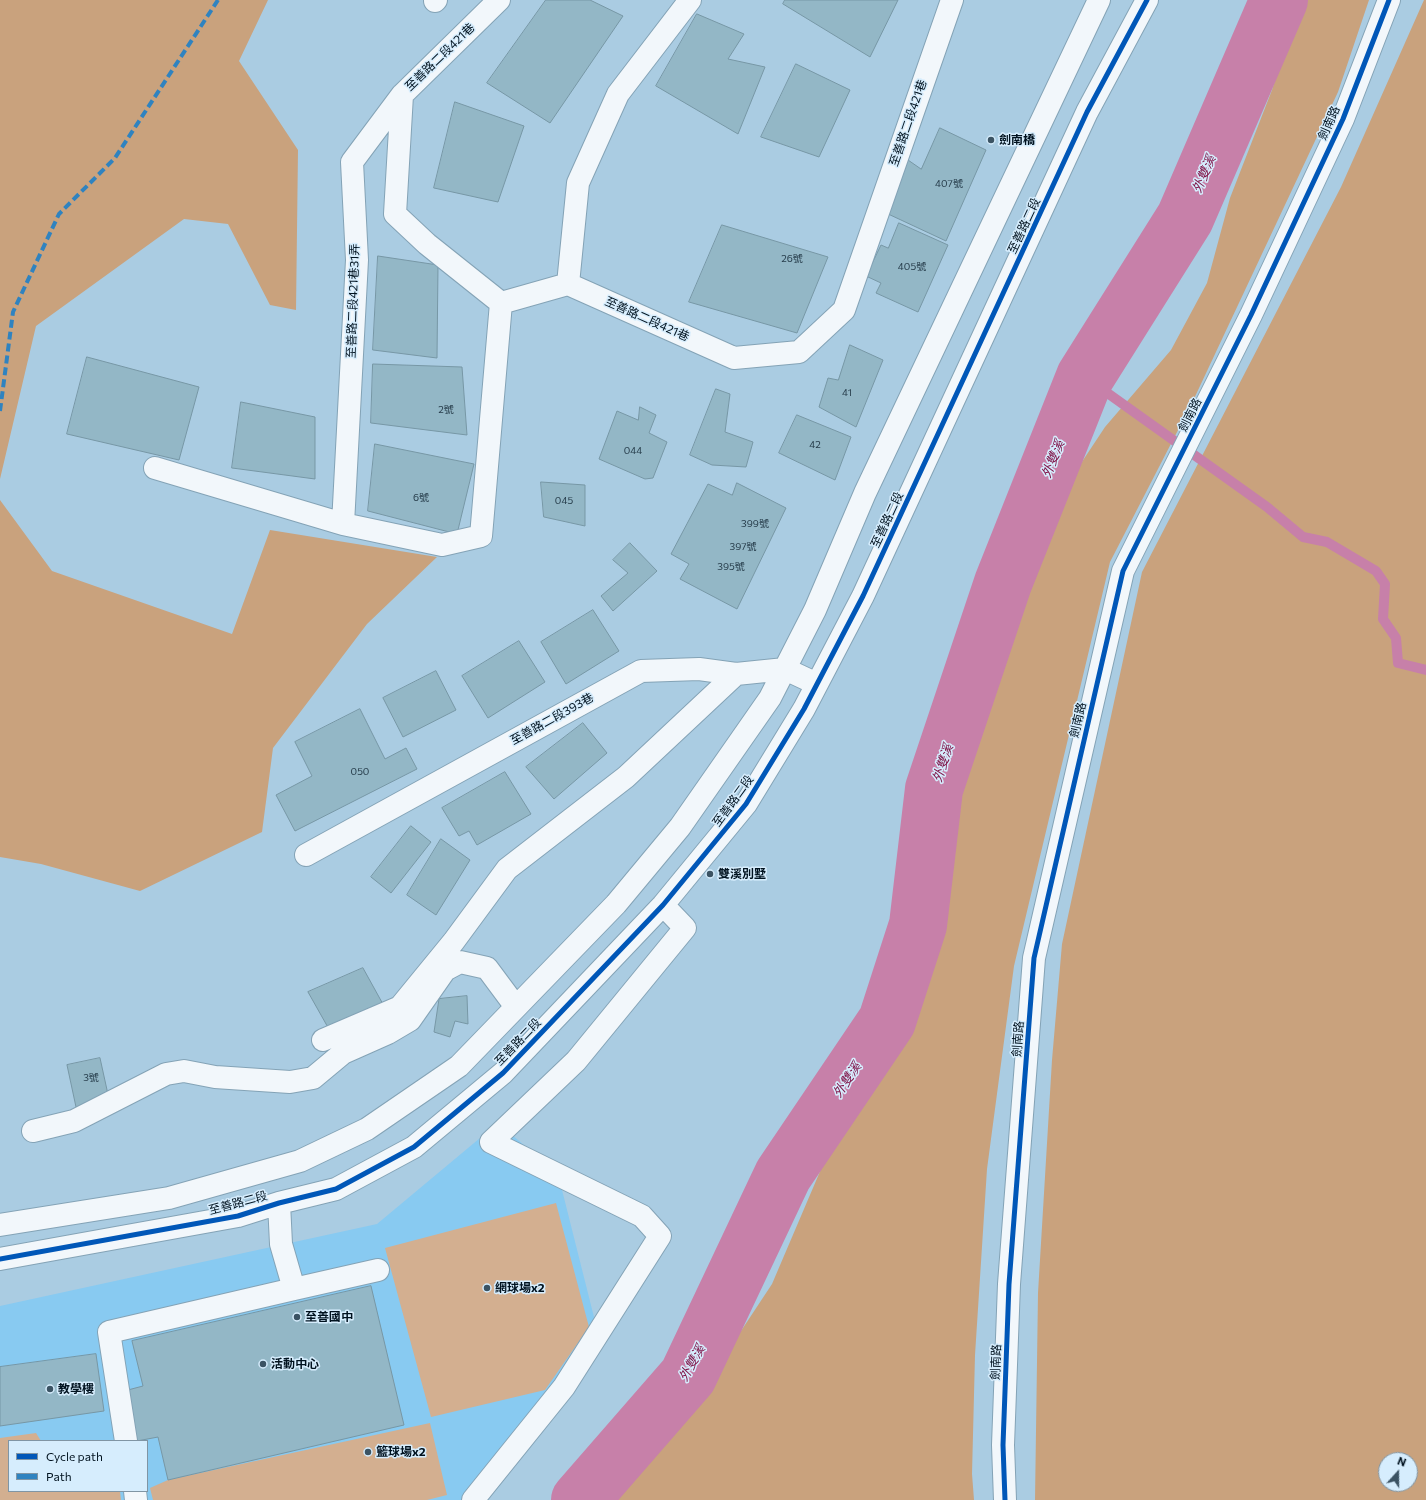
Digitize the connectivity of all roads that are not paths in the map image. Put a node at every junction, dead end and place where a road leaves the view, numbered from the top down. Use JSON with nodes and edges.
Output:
{"nodes":[{"id":1,"x":499,"y":0,"type":"edge"},
{"id":2,"x":690,"y":0,"type":"edge"},
{"id":3,"x":952,"y":0,"type":"edge"},
{"id":4,"x":1099,"y":0,"type":"edge"},
{"id":5,"x":1147,"y":0,"type":"edge"},
{"id":6,"x":1389,"y":0,"type":"edge"},
{"id":7,"x":402,"y":95,"type":"junction"},
{"id":8,"x":568,"y":284,"type":"junction"},
{"id":9,"x":501,"y":303,"type":"junction"},
{"id":10,"x":155,"y":468,"type":"dead end"},
{"id":11,"x":342,"y":524,"type":"junction"},
{"id":12,"x":785,"y":669,"type":"junction"},
{"id":13,"x":736,"y":674,"type":"junction"},
{"id":14,"x":817,"y":684,"type":"junction"},
{"id":15,"x":306,"y":855,"type":"dead end"},
{"id":16,"x":663,"y":905,"type":"junction"},
{"id":17,"x":516,"y":1007,"type":"junction"},
{"id":18,"x":323,"y":1040,"type":"dead end"},
{"id":19,"x":33,"y":1131,"type":"dead end"},
{"id":20,"x":279,"y":1203,"type":"junction"},
{"id":21,"x":0,"y":1224,"type":"edge"},
{"id":22,"x":0,"y":1259,"type":"edge"},
{"id":23,"x":378,"y":1270,"type":"dead end"},
{"id":24,"x":294,"y":1288,"type":"junction"},
{"id":25,"x":126,"y":1440,"type":"edge"},
{"id":26,"x":472,"y":1500,"type":"edge"},
{"id":27,"x":1005,"y":1500,"type":"edge"}],
"edges":[{"from":1,"to":7,"type":"street","name":"至善路二段421巷"},
{"from":2,"to":8,"type":"street"},
{"from":3,"to":8,"type":"street","name":"至善路二段421巷"},
{"from":4,"to":12,"type":"street","name":"至善路二段"},
{"from":5,"to":14,"type":"street","name":"至善路二段"},
{"from":6,"to":27,"type":"street","name":"劍南路"},
{"from":7,"to":9,"type":"street","name":"至善路二段421巷"},
{"from":7,"to":11,"type":"street","name":"至善路二段421巷31弄"},
{"from":8,"to":9,"type":"street"},
{"from":9,"to":11,"type":"street"},
{"from":10,"to":11,"type":"street"},
{"from":12,"to":13,"type":"street","name":"至善路二段393巷"},
{"from":12,"to":14,"type":"street"},
{"from":12,"to":17,"type":"street","name":"至善路二段"},
{"from":13,"to":15,"type":"street","name":"至善路二段393巷"},
{"from":13,"to":18,"type":"street"},
{"from":14,"to":16,"type":"street","name":"至善路二段"},
{"from":16,"to":20,"type":"street","name":"至善路二段"},
{"from":16,"to":26,"type":"street"},
{"from":17,"to":19,"type":"street"},
{"from":17,"to":21,"type":"street","name":"至善路二段"},
{"from":20,"to":22,"type":"street","name":"至善路二段"},
{"from":20,"to":24,"type":"street"},
{"from":23,"to":24,"type":"street"},
{"from":24,"to":25,"type":"street"}]}
